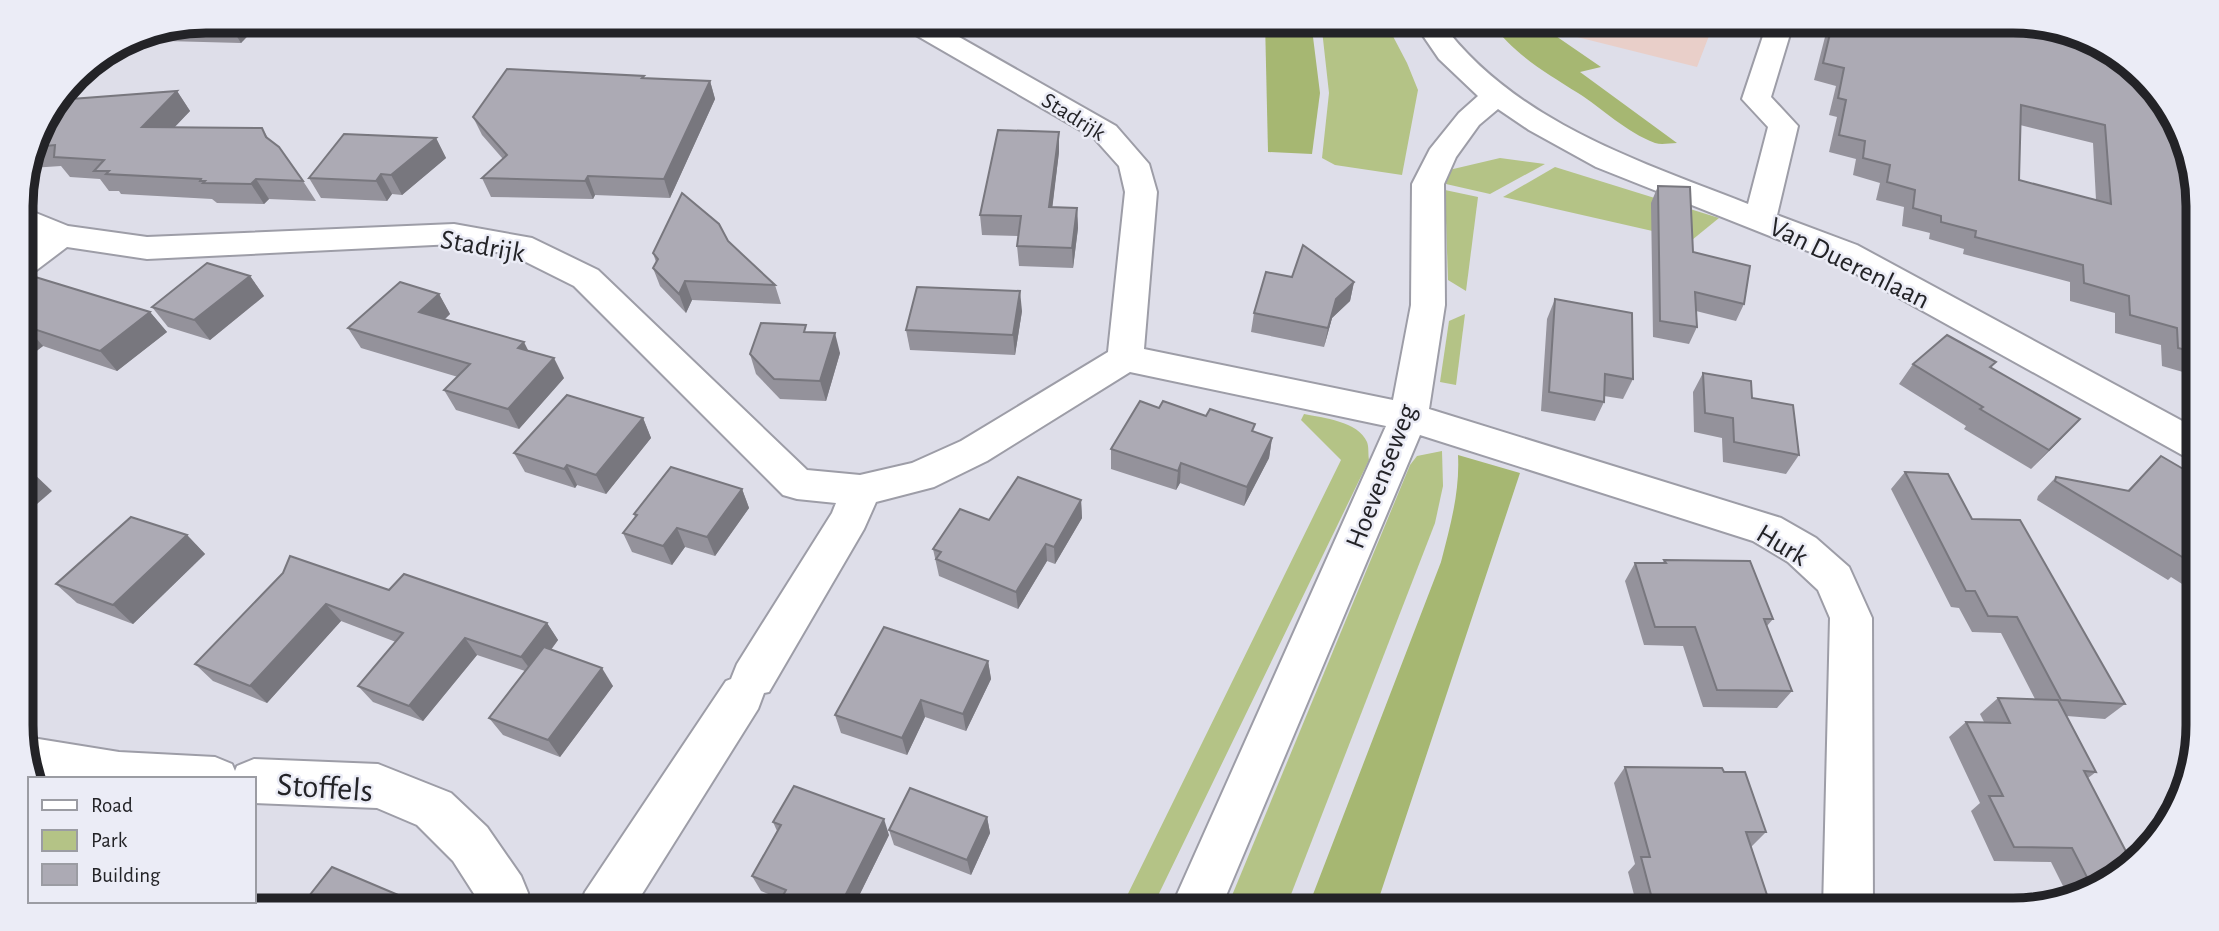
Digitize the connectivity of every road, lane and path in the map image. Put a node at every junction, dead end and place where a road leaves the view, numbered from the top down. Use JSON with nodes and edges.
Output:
{"nodes":[{"id":1,"x":1435,"y":33,"type":"edge"},
{"id":2,"x":1777,"y":33,"type":"edge"},
{"id":3,"x":933,"y":34,"type":"edge"},
{"id":4,"x":1495,"y":96,"type":"junction"},
{"id":5,"x":1760,"y":218,"type":"junction"},
{"id":6,"x":34,"y":223,"type":"edge"},
{"id":7,"x":61,"y":236,"type":"junction"},
{"id":8,"x":34,"y":255,"type":"edge"},
{"id":9,"x":1125,"y":358,"type":"junction"},
{"id":10,"x":1409,"y":417,"type":"junction"},
{"id":11,"x":2186,"y":440,"type":"edge"},
{"id":12,"x":860,"y":490,"type":"junction"},
{"id":13,"x":37,"y":760,"type":"edge"},
{"id":14,"x":177,"y":777,"type":"edge"},
{"id":15,"x":256,"y":780,"type":"edge"},
{"id":16,"x":1200,"y":897,"type":"edge"},
{"id":17,"x":1848,"y":897,"type":"edge"},
{"id":18,"x":503,"y":898,"type":"edge"},
{"id":19,"x":611,"y":898,"type":"edge"}],
"edges":[{"from":1,"to":4,"type":"street"},
{"from":2,"to":5,"type":"street"},
{"from":3,"to":9,"type":"street","name":"Stadrijk"},
{"from":4,"to":5,"type":"street","name":"Van Duerenlaan"},
{"from":4,"to":10,"type":"street","name":"Hoevenseweg"},
{"from":5,"to":11,"type":"street","name":"Van Duerenlaan"},
{"from":6,"to":7,"type":"street","name":"Stadrijk"},
{"from":7,"to":8,"type":"street"},
{"from":7,"to":12,"type":"street","name":"Stadrijk"},
{"from":9,"to":10,"type":"street"},
{"from":9,"to":12,"type":"street","name":"Stadrijk"},
{"from":10,"to":16,"type":"street","name":"Hoevenseweg"},
{"from":10,"to":17,"type":"street","name":"Hurk"},
{"from":12,"to":19,"type":"street"},
{"from":13,"to":14,"type":"street"},
{"from":15,"to":18,"type":"street","name":"Stoffels"}]}
